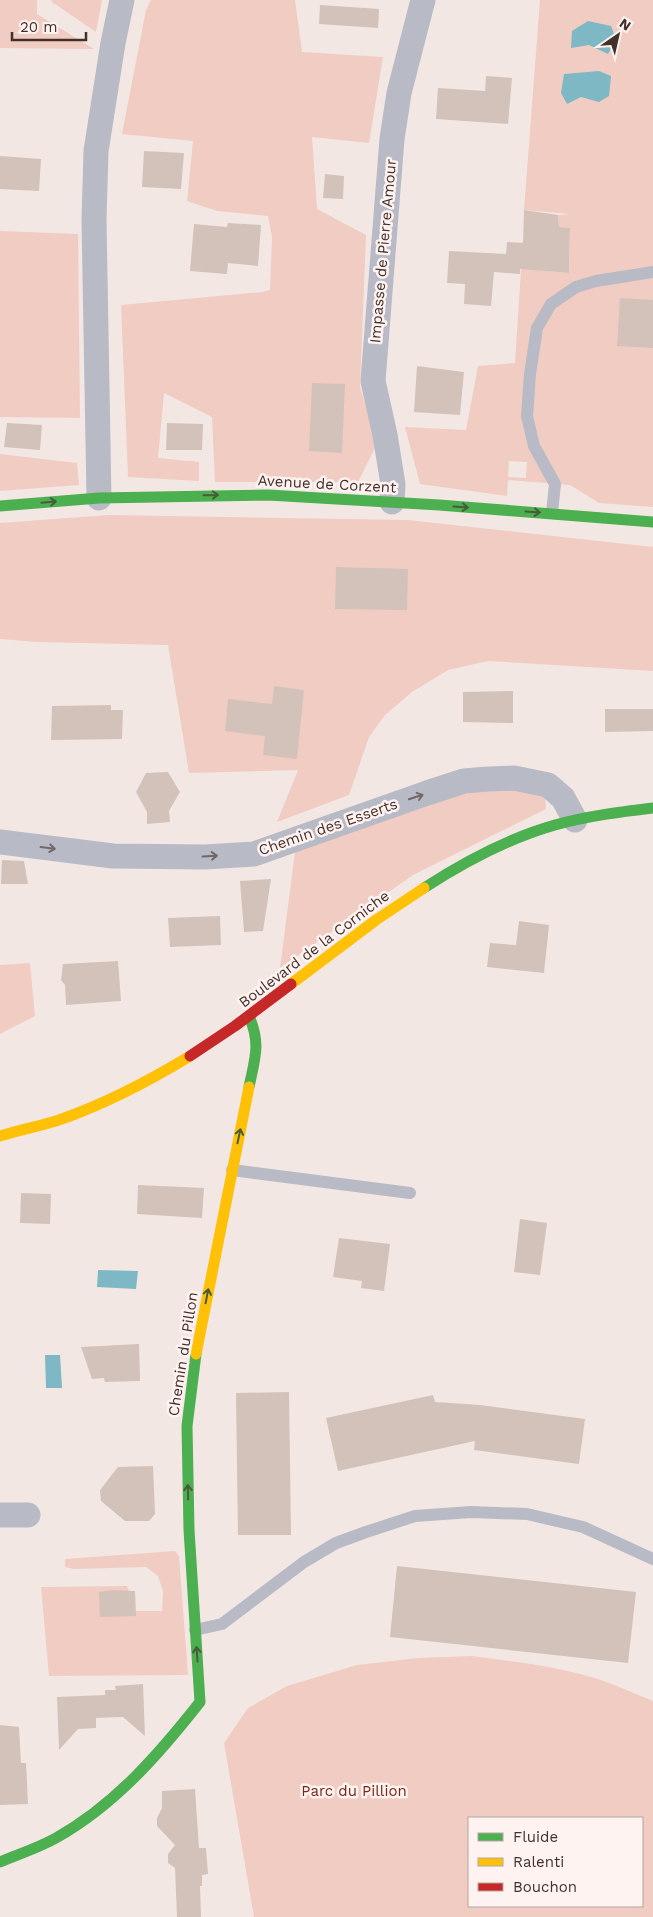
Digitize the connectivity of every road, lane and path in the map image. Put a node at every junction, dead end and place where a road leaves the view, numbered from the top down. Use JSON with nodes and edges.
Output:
{"nodes":[{"id":1,"x":122,"y":0,"type":"edge"},
{"id":2,"x":422,"y":0,"type":"edge"},
{"id":3,"x":653,"y":272,"type":"edge"},
{"id":4,"x":99,"y":498,"type":"junction"},
{"id":5,"x":392,"y":502,"type":"junction"},
{"id":6,"x":0,"y":506,"type":"edge"},
{"id":7,"x":552,"y":513,"type":"junction"},
{"id":8,"x":653,"y":522,"type":"edge"},
{"id":9,"x":653,"y":808,"type":"edge"},
{"id":10,"x":575,"y":820,"type":"junction"},
{"id":11,"x":0,"y":842,"type":"edge"},
{"id":12,"x":249,"y":1016,"type":"junction"},
{"id":13,"x":0,"y":1136,"type":"edge"},
{"id":14,"x":232,"y":1170,"type":"junction"},
{"id":15,"x":410,"y":1193,"type":"dead end"},
{"id":16,"x":0,"y":1515,"type":"edge"},
{"id":17,"x":28,"y":1515,"type":"dead end"},
{"id":18,"x":653,"y":1559,"type":"edge"},
{"id":19,"x":196,"y":1630,"type":"junction"},
{"id":20,"x":0,"y":1862,"type":"edge"}],
"edges":[{"from":1,"to":4,"type":"street"},
{"from":2,"to":5,"type":"street","name":"Impasse de Pierre Amour"},
{"from":3,"to":7,"type":"lane"},
{"from":4,"to":5,"type":"street","name":"Avenue de Corzent","one_way":true},
{"from":6,"to":4,"type":"street","name":"Avenue de Corzent","one_way":true},
{"from":5,"to":7,"type":"street","name":"Avenue de Corzent","one_way":true},
{"from":7,"to":8,"type":"street","name":"Avenue de Corzent"},
{"from":9,"to":10,"type":"street","name":"Boulevard de la Corniche"},
{"from":11,"to":10,"type":"street","name":"Chemin des Esserts","one_way":true},
{"from":10,"to":12,"type":"street","name":"Boulevard de la Corniche"},
{"from":12,"to":13,"type":"street","name":"Boulevard de la Corniche"},
{"from":14,"to":12,"type":"street","name":"Chemin du Pillon","one_way":true},
{"from":14,"to":15,"type":"lane"},
{"from":19,"to":14,"type":"street","name":"Chemin du Pillon","one_way":true},
{"from":16,"to":17,"type":"street"},
{"from":18,"to":19,"type":"lane"},
{"from":20,"to":19,"type":"street","name":"Chemin du Pillon","one_way":true}]}
